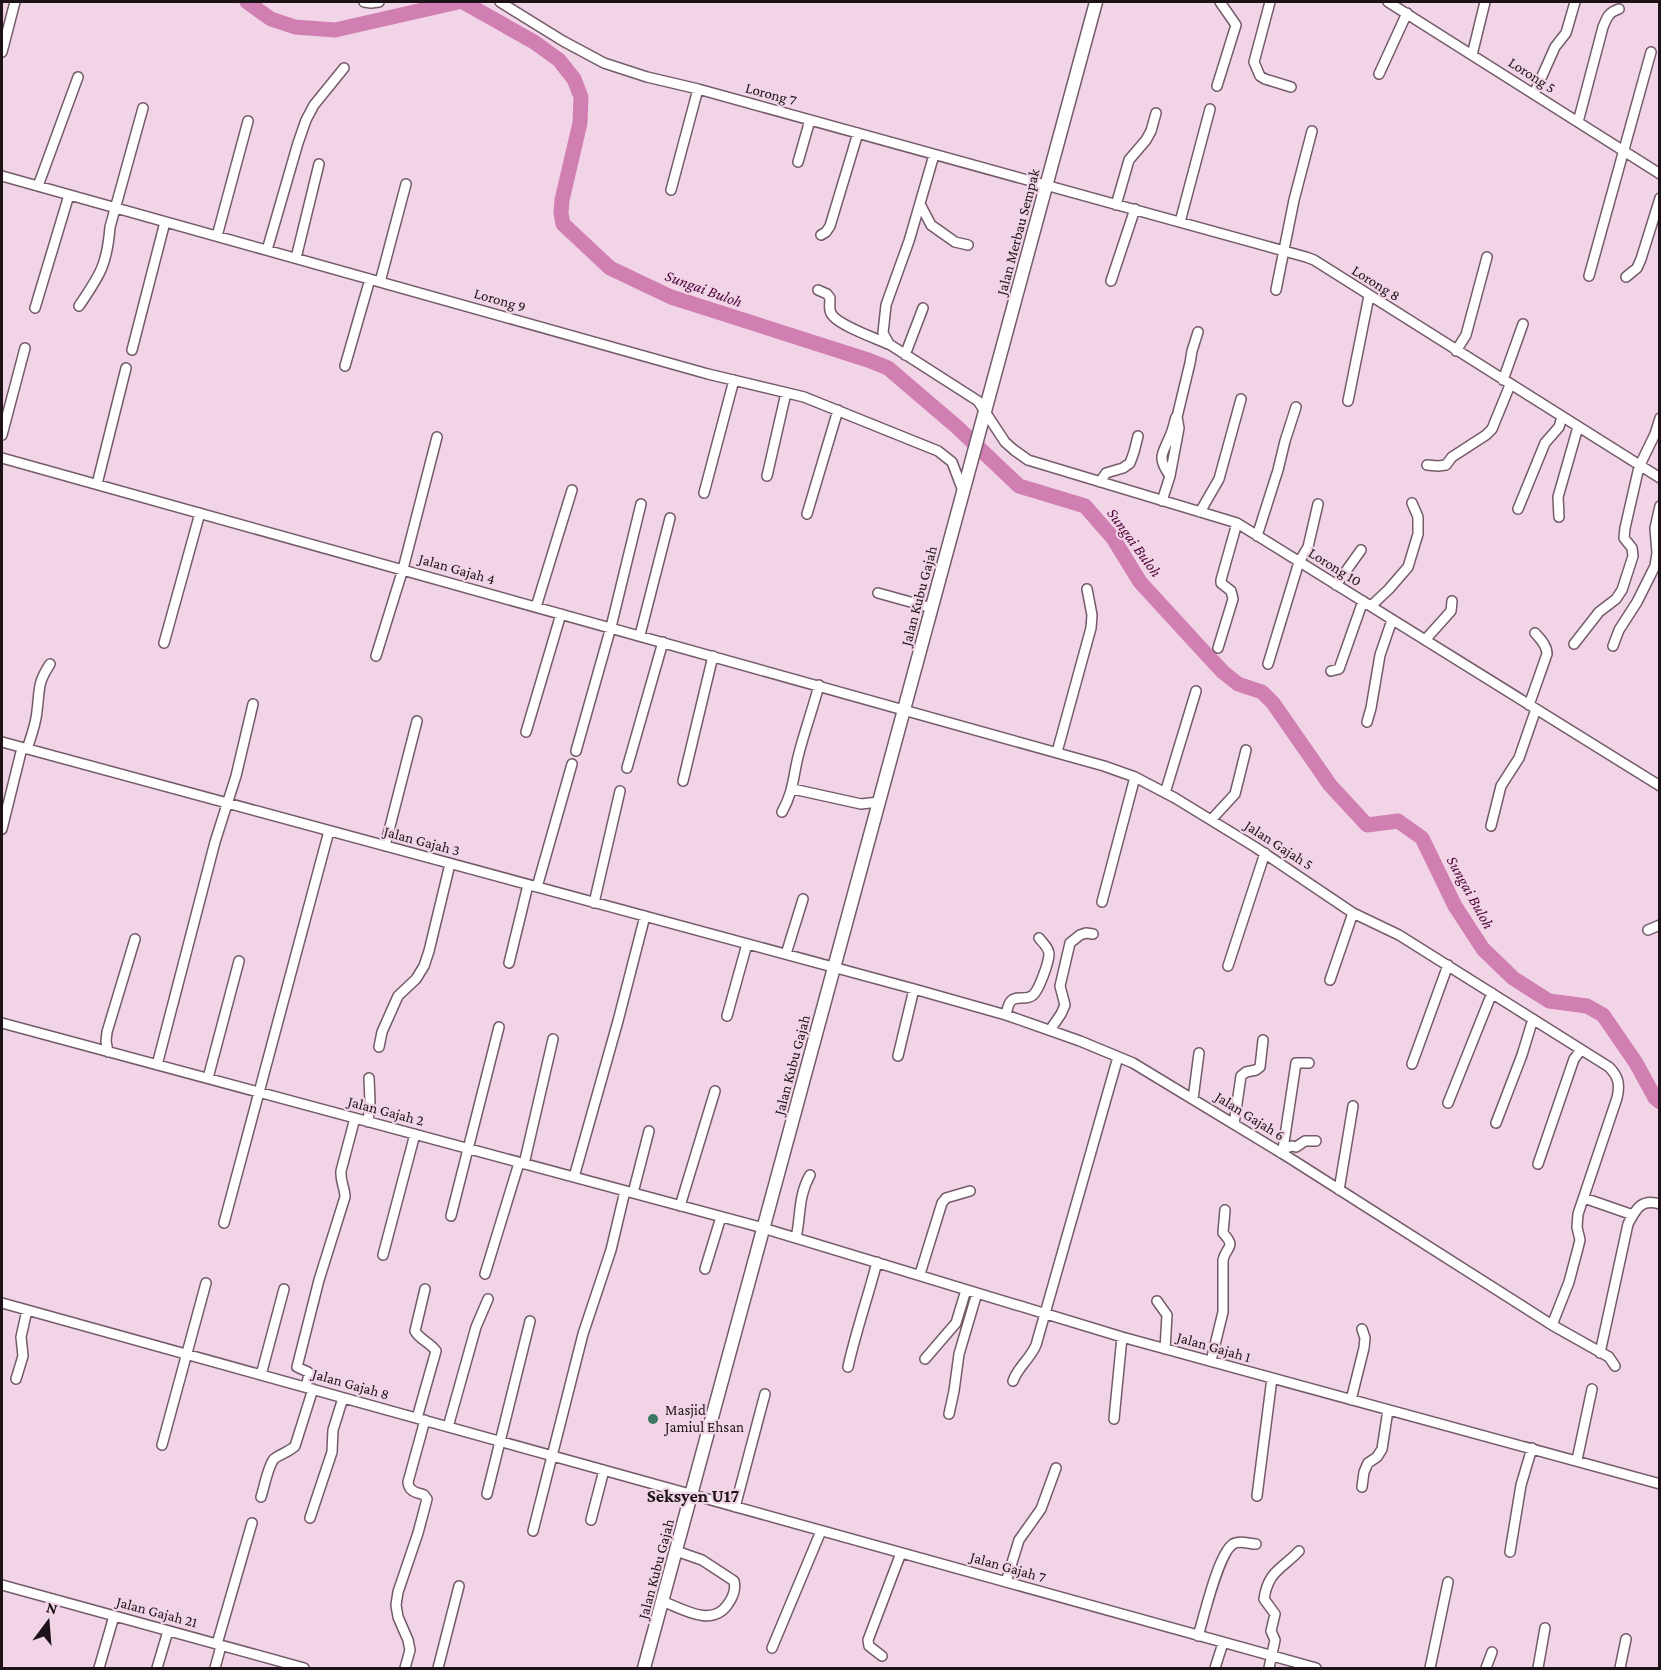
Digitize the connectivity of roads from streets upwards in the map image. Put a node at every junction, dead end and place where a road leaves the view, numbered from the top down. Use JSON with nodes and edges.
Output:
{"nodes":[{"id":1,"x":15,"y":2,"type":"edge"},
{"id":2,"x":364,"y":2,"type":"edge"},
{"id":3,"x":379,"y":2,"type":"edge"},
{"id":4,"x":500,"y":2,"type":"edge"},
{"id":5,"x":1096,"y":2,"type":"edge"},
{"id":6,"x":1220,"y":2,"type":"edge"},
{"id":7,"x":1270,"y":2,"type":"edge"},
{"id":8,"x":1390,"y":2,"type":"edge"},
{"id":9,"x":1485,"y":2,"type":"edge"},
{"id":10,"x":1575,"y":2,"type":"edge"},
{"id":11,"x":1619,"y":9,"type":"dead end"},
{"id":12,"x":1407,"y":13,"type":"junction"},
{"id":13,"x":2,"y":52,"type":"edge"},
{"id":14,"x":1651,"y":52,"type":"dead end"},
{"id":15,"x":1472,"y":55,"type":"junction"},
{"id":16,"x":344,"y":68,"type":"dead end"},
{"id":17,"x":1380,"y":74,"type":"dead end"},
{"id":18,"x":78,"y":77,"type":"dead end"},
{"id":19,"x":1217,"y":86,"type":"dead end"},
{"id":20,"x":1291,"y":87,"type":"dead end"},
{"id":21,"x":698,"y":90,"type":"junction"},
{"id":22,"x":1534,"y":94,"type":"junction"},
{"id":23,"x":143,"y":108,"type":"dead end"},
{"id":24,"x":1210,"y":109,"type":"dead end"},
{"id":25,"x":1156,"y":113,"type":"dead end"},
{"id":26,"x":810,"y":120,"type":"junction"},
{"id":27,"x":248,"y":121,"type":"dead end"},
{"id":28,"x":1578,"y":122,"type":"junction"},
{"id":29,"x":1312,"y":131,"type":"dead end"},
{"id":30,"x":858,"y":134,"type":"junction"},
{"id":31,"x":1623,"y":151,"type":"junction"},
{"id":32,"x":934,"y":155,"type":"junction"},
{"id":33,"x":798,"y":162,"type":"dead end"},
{"id":34,"x":319,"y":164,"type":"dead end"},
{"id":35,"x":1659,"y":174,"type":"edge"},
{"id":36,"x":2,"y":176,"type":"edge"},
{"id":37,"x":406,"y":184,"type":"dead end"},
{"id":38,"x":38,"y":186,"type":"junction"},
{"id":39,"x":1046,"y":186,"type":"junction"},
{"id":40,"x":671,"y":190,"type":"dead end"},
{"id":41,"x":69,"y":195,"type":"junction"},
{"id":42,"x":1659,"y":198,"type":"edge"},
{"id":43,"x":920,"y":204,"type":"junction"},
{"id":44,"x":1116,"y":205,"type":"junction"},
{"id":45,"x":116,"y":208,"type":"junction"},
{"id":46,"x":1135,"y":209,"type":"junction"},
{"id":47,"x":165,"y":222,"type":"junction"},
{"id":48,"x":1180,"y":222,"type":"junction"},
{"id":49,"x":820,"y":235,"type":"dead end"},
{"id":50,"x":217,"y":236,"type":"junction"},
{"id":51,"x":968,"y":245,"type":"dead end"},
{"id":52,"x":267,"y":250,"type":"junction"},
{"id":53,"x":1283,"y":250,"type":"junction"},
{"id":54,"x":1487,"y":257,"type":"dead end"},
{"id":55,"x":296,"y":258,"type":"junction"},
{"id":56,"x":1589,"y":276,"type":"dead end"},
{"id":57,"x":1626,"y":277,"type":"dead end"},
{"id":58,"x":370,"y":279,"type":"junction"},
{"id":59,"x":1111,"y":281,"type":"dead end"},
{"id":60,"x":380,"y":282,"type":"junction"},
{"id":61,"x":818,"y":290,"type":"dead end"},
{"id":62,"x":1276,"y":290,"type":"dead end"},
{"id":63,"x":1369,"y":296,"type":"junction"},
{"id":64,"x":79,"y":306,"type":"dead end"},
{"id":65,"x":34,"y":308,"type":"dead end"},
{"id":66,"x":923,"y":308,"type":"dead end"},
{"id":67,"x":1523,"y":324,"type":"dead end"},
{"id":68,"x":1198,"y":333,"type":"dead end"},
{"id":69,"x":889,"y":344,"type":"junction"},
{"id":70,"x":25,"y":348,"type":"dead end"},
{"id":71,"x":132,"y":350,"type":"dead end"},
{"id":72,"x":1456,"y":351,"type":"junction"},
{"id":73,"x":905,"y":354,"type":"junction"},
{"id":74,"x":345,"y":366,"type":"dead end"},
{"id":75,"x":126,"y":368,"type":"dead end"},
{"id":76,"x":734,"y":380,"type":"junction"},
{"id":77,"x":1507,"y":382,"type":"junction"},
{"id":78,"x":786,"y":393,"type":"junction"},
{"id":79,"x":1241,"y":399,"type":"dead end"},
{"id":80,"x":1348,"y":401,"type":"dead end"},
{"id":81,"x":1296,"y":407,"type":"dead end"},
{"id":82,"x":838,"y":410,"type":"junction"},
{"id":83,"x":984,"y":416,"type":"junction"},
{"id":84,"x":1562,"y":417,"type":"junction"},
{"id":85,"x":1659,"y":418,"type":"edge"},
{"id":86,"x":1578,"y":427,"type":"junction"},
{"id":87,"x":2,"y":435,"type":"edge"},
{"id":88,"x":1138,"y":436,"type":"dead end"},
{"id":89,"x":437,"y":437,"type":"dead end"},
{"id":90,"x":2,"y":458,"type":"edge"},
{"id":91,"x":1427,"y":465,"type":"dead end"},
{"id":92,"x":1639,"y":466,"type":"junction"},
{"id":93,"x":969,"y":470,"type":"joint"},
{"id":94,"x":766,"y":476,"type":"dead end"},
{"id":95,"x":1659,"y":478,"type":"edge"},
{"id":96,"x":1100,"y":482,"type":"junction"},
{"id":97,"x":97,"y":484,"type":"junction"},
{"id":98,"x":572,"y":490,"type":"dead end"},
{"id":99,"x":963,"y":492,"type":"junction"},
{"id":100,"x":704,"y":493,"type":"dead end"},
{"id":101,"x":1162,"y":501,"type":"junction"},
{"id":102,"x":1412,"y":503,"type":"dead end"},
{"id":103,"x":641,"y":504,"type":"dead end"},
{"id":104,"x":1318,"y":504,"type":"dead end"},
{"id":105,"x":1659,"y":506,"type":"edge"},
{"id":106,"x":1518,"y":509,"type":"dead end"},
{"id":107,"x":1200,"y":512,"type":"junction"},
{"id":108,"x":200,"y":513,"type":"junction"},
{"id":109,"x":807,"y":514,"type":"dead end"},
{"id":110,"x":1559,"y":517,"type":"dead end"},
{"id":111,"x":670,"y":518,"type":"dead end"},
{"id":112,"x":1237,"y":523,"type":"junction"},
{"id":113,"x":1257,"y":536,"type":"junction"},
{"id":114,"x":1361,"y":550,"type":"dead end"},
{"id":115,"x":1299,"y":562,"type":"junction"},
{"id":116,"x":403,"y":569,"type":"junction"},
{"id":117,"x":1336,"y":585,"type":"junction"},
{"id":118,"x":1087,"y":589,"type":"dead end"},
{"id":119,"x":878,"y":593,"type":"dead end"},
{"id":120,"x":1452,"y":601,"type":"dead end"},
{"id":121,"x":1367,"y":604,"type":"junction"},
{"id":122,"x":536,"y":606,"type":"junction"},
{"id":123,"x":932,"y":608,"type":"junction"},
{"id":124,"x":561,"y":614,"type":"junction"},
{"id":125,"x":1392,"y":620,"type":"junction"},
{"id":126,"x":611,"y":627,"type":"junction"},
{"id":127,"x":1535,"y":633,"type":"dead end"},
{"id":128,"x":640,"y":635,"type":"junction"},
{"id":129,"x":1425,"y":640,"type":"junction"},
{"id":130,"x":663,"y":642,"type":"junction"},
{"id":131,"x":164,"y":643,"type":"dead end"},
{"id":132,"x":1574,"y":644,"type":"dead end"},
{"id":133,"x":1613,"y":646,"type":"dead end"},
{"id":134,"x":1218,"y":648,"type":"dead end"},
{"id":135,"x":376,"y":656,"type":"dead end"},
{"id":136,"x":713,"y":656,"type":"junction"},
{"id":137,"x":50,"y":664,"type":"dead end"},
{"id":138,"x":1268,"y":664,"type":"dead end"},
{"id":139,"x":1331,"y":671,"type":"dead end"},
{"id":140,"x":819,"y":685,"type":"junction"},
{"id":141,"x":1196,"y":691,"type":"dead end"},
{"id":142,"x":253,"y":704,"type":"dead end"},
{"id":143,"x":1532,"y":707,"type":"junction"},
{"id":144,"x":904,"y":709,"type":"junction"},
{"id":145,"x":417,"y":721,"type":"dead end"},
{"id":146,"x":1367,"y":722,"type":"dead end"},
{"id":147,"x":526,"y":732,"type":"dead end"},
{"id":148,"x":2,"y":742,"type":"edge"},
{"id":149,"x":25,"y":749,"type":"junction"},
{"id":150,"x":1246,"y":750,"type":"dead end"},
{"id":151,"x":576,"y":751,"type":"dead end"},
{"id":152,"x":1057,"y":752,"type":"junction"},
{"id":153,"x":572,"y":764,"type":"dead end"},
{"id":154,"x":627,"y":768,"type":"dead end"},
{"id":155,"x":1136,"y":777,"type":"junction"},
{"id":156,"x":684,"y":781,"type":"dead end"},
{"id":157,"x":1659,"y":785,"type":"edge"},
{"id":158,"x":793,"y":789,"type":"junction"},
{"id":159,"x":620,"y":790,"type":"dead end"},
{"id":160,"x":1165,"y":793,"type":"junction"},
{"id":161,"x":879,"y":802,"type":"junction"},
{"id":162,"x":228,"y":804,"type":"junction"},
{"id":163,"x":782,"y":812,"type":"dead end"},
{"id":164,"x":1211,"y":820,"type":"junction"},
{"id":165,"x":1491,"y":826,"type":"dead end"},
{"id":166,"x":2,"y":829,"type":"edge"},
{"id":167,"x":328,"y":831,"type":"junction"},
{"id":168,"x":385,"y":846,"type":"junction"},
{"id":169,"x":1265,"y":853,"type":"junction"},
{"id":170,"x":450,"y":864,"type":"junction"},
{"id":171,"x":533,"y":886,"type":"junction"},
{"id":172,"x":803,"y":899,"type":"dead end"},
{"id":173,"x":1102,"y":902,"type":"dead end"},
{"id":174,"x":594,"y":903,"type":"junction"},
{"id":175,"x":1353,"y":913,"type":"junction"},
{"id":176,"x":645,"y":916,"type":"junction"},
{"id":177,"x":1659,"y":925,"type":"edge"},
{"id":178,"x":1648,"y":930,"type":"dead end"},
{"id":179,"x":1093,"y":934,"type":"dead end"},
{"id":180,"x":1039,"y":938,"type":"dead end"},
{"id":181,"x":135,"y":939,"type":"dead end"},
{"id":182,"x":747,"y":944,"type":"junction"},
{"id":183,"x":786,"y":954,"type":"junction"},
{"id":184,"x":238,"y":961,"type":"dead end"},
{"id":185,"x":509,"y":963,"type":"dead end"},
{"id":186,"x":1448,"y":965,"type":"junction"},
{"id":187,"x":1228,"y":966,"type":"dead end"},
{"id":188,"x":834,"y":968,"type":"junction"},
{"id":189,"x":1330,"y":980,"type":"dead end"},
{"id":190,"x":914,"y":989,"type":"junction"},
{"id":191,"x":1492,"y":993,"type":"junction"},
{"id":192,"x":1006,"y":1015,"type":"junction"},
{"id":193,"x":728,"y":1016,"type":"dead end"},
{"id":194,"x":1533,"y":1019,"type":"junction"},
{"id":195,"x":2,"y":1023,"type":"edge"},
{"id":196,"x":499,"y":1027,"type":"dead end"},
{"id":197,"x":1050,"y":1030,"type":"junction"},
{"id":198,"x":553,"y":1039,"type":"dead end"},
{"id":199,"x":1263,"y":1040,"type":"dead end"},
{"id":200,"x":379,"y":1047,"type":"dead end"},
{"id":201,"x":1581,"y":1050,"type":"junction"},
{"id":202,"x":108,"y":1052,"type":"junction"},
{"id":203,"x":1199,"y":1053,"type":"dead end"},
{"id":204,"x":898,"y":1056,"type":"dead end"},
{"id":205,"x":1118,"y":1057,"type":"junction"},
{"id":206,"x":1309,"y":1063,"type":"dead end"},
{"id":207,"x":1412,"y":1064,"type":"dead end"},
{"id":208,"x":157,"y":1065,"type":"junction"},
{"id":209,"x":208,"y":1078,"type":"junction"},
{"id":210,"x":369,"y":1078,"type":"dead end"},
{"id":211,"x":715,"y":1091,"type":"dead end"},
{"id":212,"x":260,"y":1092,"type":"junction"},
{"id":213,"x":1193,"y":1099,"type":"junction"},
{"id":214,"x":1448,"y":1103,"type":"dead end"},
{"id":215,"x":1353,"y":1106,"type":"dead end"},
{"id":216,"x":355,"y":1118,"type":"junction"},
{"id":217,"x":368,"y":1122,"type":"junction"},
{"id":218,"x":1496,"y":1122,"type":"dead end"},
{"id":219,"x":1234,"y":1124,"type":"junction"},
{"id":220,"x":649,"y":1131,"type":"dead end"},
{"id":221,"x":415,"y":1134,"type":"junction"},
{"id":222,"x":1316,"y":1141,"type":"dead end"},
{"id":223,"x":468,"y":1149,"type":"junction"},
{"id":224,"x":1282,"y":1151,"type":"junction"},
{"id":225,"x":522,"y":1163,"type":"junction"},
{"id":226,"x":1538,"y":1164,"type":"dead end"},
{"id":227,"x":810,"y":1175,"type":"dead end"},
{"id":228,"x":574,"y":1177,"type":"junction"},
{"id":229,"x":1339,"y":1190,"type":"junction"},
{"id":230,"x":970,"y":1191,"type":"dead end"},
{"id":231,"x":629,"y":1192,"type":"junction"},
{"id":232,"x":1584,"y":1198,"type":"junction"},
{"id":233,"x":1659,"y":1204,"type":"edge"},
{"id":234,"x":680,"y":1206,"type":"junction"},
{"id":235,"x":1225,"y":1210,"type":"dead end"},
{"id":236,"x":1633,"y":1215,"type":"junction"},
{"id":237,"x":451,"y":1216,"type":"dead end"},
{"id":238,"x":721,"y":1217,"type":"junction"},
{"id":239,"x":224,"y":1223,"type":"dead end"},
{"id":240,"x":763,"y":1228,"type":"junction"},
{"id":241,"x":796,"y":1238,"type":"junction"},
{"id":242,"x":382,"y":1255,"type":"dead end"},
{"id":243,"x":877,"y":1262,"type":"junction"},
{"id":244,"x":705,"y":1269,"type":"dead end"},
{"id":245,"x":485,"y":1274,"type":"dead end"},
{"id":246,"x":920,"y":1274,"type":"junction"},
{"id":247,"x":206,"y":1283,"type":"dead end"},
{"id":248,"x":284,"y":1288,"type":"dead end"},
{"id":249,"x":424,"y":1289,"type":"dead end"},
{"id":250,"x":966,"y":1290,"type":"junction"},
{"id":251,"x":977,"y":1293,"type":"junction"},
{"id":252,"x":488,"y":1299,"type":"dead end"},
{"id":253,"x":1157,"y":1301,"type":"dead end"},
{"id":254,"x":2,"y":1303,"type":"edge"},
{"id":255,"x":27,"y":1310,"type":"junction"},
{"id":256,"x":1045,"y":1312,"type":"junction"},
{"id":257,"x":530,"y":1321,"type":"dead end"},
{"id":258,"x":1552,"y":1324,"type":"junction"},
{"id":259,"x":1362,"y":1329,"type":"dead end"},
{"id":260,"x":1122,"y":1336,"type":"junction"},
{"id":261,"x":1165,"y":1349,"type":"junction"},
{"id":262,"x":1600,"y":1353,"type":"junction"},
{"id":263,"x":187,"y":1354,"type":"junction"},
{"id":264,"x":926,"y":1359,"type":"dead end"},
{"id":265,"x":1211,"y":1361,"type":"junction"},
{"id":266,"x":1615,"y":1366,"type":"dead end"},
{"id":267,"x":297,"y":1367,"type":"junction"},
{"id":268,"x":848,"y":1367,"type":"dead end"},
{"id":269,"x":261,"y":1375,"type":"junction"},
{"id":270,"x":1272,"y":1378,"type":"junction"},
{"id":271,"x":16,"y":1379,"type":"dead end"},
{"id":272,"x":1012,"y":1380,"type":"dead end"},
{"id":273,"x":294,"y":1384,"type":"junction"},
{"id":274,"x":310,"y":1388,"type":"junction"},
{"id":275,"x":1592,"y":1389,"type":"dead end"},
{"id":276,"x":765,"y":1394,"type":"dead end"},
{"id":277,"x":343,"y":1398,"type":"junction"},
{"id":278,"x":1351,"y":1400,"type":"junction"},
{"id":279,"x":1388,"y":1410,"type":"junction"},
{"id":280,"x":949,"y":1414,"type":"dead end"},
{"id":281,"x":421,"y":1419,"type":"junction"},
{"id":282,"x":1114,"y":1419,"type":"dead end"},
{"id":283,"x":448,"y":1427,"type":"junction"},
{"id":284,"x":501,"y":1442,"type":"junction"},
{"id":285,"x":162,"y":1445,"type":"dead end"},
{"id":286,"x":1532,"y":1448,"type":"junction"},
{"id":287,"x":553,"y":1456,"type":"junction"},
{"id":288,"x":1577,"y":1460,"type":"junction"},
{"id":289,"x":1056,"y":1468,"type":"dead end"},
{"id":290,"x":604,"y":1470,"type":"junction"},
{"id":291,"x":1659,"y":1484,"type":"edge"},
{"id":292,"x":1362,"y":1487,"type":"dead end"},
{"id":293,"x":487,"y":1494,"type":"dead end"},
{"id":294,"x":692,"y":1495,"type":"junction"},
{"id":295,"x":1257,"y":1496,"type":"dead end"},
{"id":296,"x":261,"y":1497,"type":"dead end"},
{"id":297,"x":735,"y":1507,"type":"junction"},
{"id":298,"x":310,"y":1518,"type":"dead end"},
{"id":299,"x":591,"y":1520,"type":"dead end"},
{"id":300,"x":252,"y":1523,"type":"dead end"},
{"id":301,"x":533,"y":1531,"type":"dead end"},
{"id":302,"x":821,"y":1531,"type":"junction"},
{"id":303,"x":1256,"y":1544,"type":"dead end"},
{"id":304,"x":676,"y":1551,"type":"junction"},
{"id":305,"x":1299,"y":1551,"type":"dead end"},
{"id":306,"x":1510,"y":1552,"type":"dead end"},
{"id":307,"x":901,"y":1553,"type":"junction"},
{"id":308,"x":1006,"y":1582,"type":"junction"},
{"id":309,"x":1448,"y":1582,"type":"dead end"},
{"id":310,"x":2,"y":1585,"type":"edge"},
{"id":311,"x":459,"y":1586,"type":"dead end"},
{"id":312,"x":663,"y":1601,"type":"junction"},
{"id":313,"x":114,"y":1616,"type":"junction"},
{"id":314,"x":1545,"y":1628,"type":"dead end"},
{"id":315,"x":168,"y":1631,"type":"junction"},
{"id":316,"x":1198,"y":1636,"type":"junction"},
{"id":317,"x":1626,"y":1639,"type":"dead end"},
{"id":318,"x":1223,"y":1643,"type":"junction"},
{"id":319,"x":219,"y":1645,"type":"junction"},
{"id":320,"x":772,"y":1648,"type":"dead end"},
{"id":321,"x":1492,"y":1652,"type":"dead end"},
{"id":322,"x":882,"y":1656,"type":"dead end"},
{"id":323,"x":1270,"y":1656,"type":"junction"},
{"id":324,"x":99,"y":1668,"type":"edge"},
{"id":325,"x":157,"y":1668,"type":"edge"},
{"id":326,"x":215,"y":1668,"type":"edge"},
{"id":327,"x":304,"y":1668,"type":"edge"},
{"id":328,"x":405,"y":1668,"type":"edge"},
{"id":329,"x":438,"y":1668,"type":"edge"},
{"id":330,"x":644,"y":1668,"type":"edge"},
{"id":331,"x":1215,"y":1668,"type":"edge"},
{"id":332,"x":1269,"y":1668,"type":"edge"},
{"id":333,"x":1316,"y":1668,"type":"edge"},
{"id":334,"x":1430,"y":1668,"type":"edge"},
{"id":335,"x":1486,"y":1668,"type":"edge"},
{"id":336,"x":1538,"y":1668,"type":"edge"},
{"id":337,"x":1620,"y":1668,"type":"edge"}],
"edges":[{"from":1,"to":13,"type":"street"},
{"from":2,"to":3,"type":"street"},
{"from":4,"to":21,"type":"street","name":"Lorong 7"},
{"from":5,"to":39,"type":"street","name":"Jalan Merbau Sempak"},
{"from":6,"to":19,"type":"street"},
{"from":7,"to":20,"type":"street"},
{"from":8,"to":12,"type":"street","name":"Lorong 5"},
{"from":9,"to":15,"type":"street"},
{"from":10,"to":22,"type":"street"},
{"from":11,"to":28,"type":"street"},
{"from":12,"to":15,"type":"street","name":"Lorong 5"},
{"from":12,"to":17,"type":"street"},
{"from":14,"to":31,"type":"street"},
{"from":15,"to":22,"type":"street","name":"Lorong 5"},
{"from":16,"to":52,"type":"street"},
{"from":18,"to":38,"type":"street"},
{"from":21,"to":26,"type":"street","name":"Lorong 7"},
{"from":21,"to":40,"type":"street"},
{"from":22,"to":28,"type":"street","name":"Lorong 5"},
{"from":23,"to":45,"type":"street"},
{"from":24,"to":48,"type":"street"},
{"from":25,"to":44,"type":"street"},
{"from":26,"to":30,"type":"street","name":"Lorong 7"},
{"from":26,"to":33,"type":"street"},
{"from":27,"to":50,"type":"street"},
{"from":28,"to":31,"type":"street","name":"Lorong 5"},
{"from":29,"to":53,"type":"street"},
{"from":30,"to":32,"type":"street","name":"Lorong 7"},
{"from":30,"to":49,"type":"street"},
{"from":31,"to":35,"type":"street","name":"Lorong 5"},
{"from":31,"to":56,"type":"street"},
{"from":32,"to":39,"type":"street","name":"Lorong 7"},
{"from":32,"to":43,"type":"street"},
{"from":34,"to":55,"type":"street"},
{"from":36,"to":38,"type":"street","name":"Lorong 9"},
{"from":37,"to":60,"type":"street"},
{"from":38,"to":41,"type":"street","name":"Lorong 9"},
{"from":39,"to":44,"type":"street","name":"Lorong 8"},
{"from":39,"to":83,"type":"street","name":"Jalan Merbau Sempak"},
{"from":41,"to":45,"type":"street","name":"Lorong 9"},
{"from":41,"to":65,"type":"street"},
{"from":42,"to":57,"type":"street"},
{"from":43,"to":51,"type":"street"},
{"from":43,"to":69,"type":"street"},
{"from":44,"to":46,"type":"street","name":"Lorong 8"},
{"from":45,"to":47,"type":"street","name":"Lorong 9"},
{"from":45,"to":64,"type":"street"},
{"from":46,"to":48,"type":"street","name":"Lorong 8"},
{"from":46,"to":59,"type":"street"},
{"from":47,"to":50,"type":"street","name":"Lorong 9"},
{"from":47,"to":71,"type":"street"},
{"from":48,"to":53,"type":"street","name":"Lorong 8"},
{"from":50,"to":52,"type":"street","name":"Lorong 9"},
{"from":52,"to":55,"type":"street","name":"Lorong 9"},
{"from":53,"to":62,"type":"street"},
{"from":53,"to":63,"type":"street","name":"Lorong 8"},
{"from":54,"to":72,"type":"street"},
{"from":55,"to":58,"type":"street","name":"Lorong 9"},
{"from":58,"to":60,"type":"street","name":"Lorong 9"},
{"from":58,"to":74,"type":"street"},
{"from":60,"to":76,"type":"street","name":"Lorong 9"},
{"from":61,"to":69,"type":"street","name":"Lorong 10"},
{"from":63,"to":72,"type":"street","name":"Lorong 8"},
{"from":63,"to":80,"type":"street"},
{"from":66,"to":73,"type":"street"},
{"from":67,"to":77,"type":"street"},
{"from":68,"to":101,"type":"street"},
{"from":69,"to":73,"type":"street","name":"Lorong 10"},
{"from":70,"to":87,"type":"street"},
{"from":72,"to":77,"type":"street","name":"Lorong 8"},
{"from":73,"to":83,"type":"street","name":"Lorong 10"},
{"from":75,"to":97,"type":"street"},
{"from":76,"to":78,"type":"street","name":"Lorong 9"},
{"from":76,"to":100,"type":"street"},
{"from":77,"to":84,"type":"street","name":"Lorong 8"},
{"from":77,"to":91,"type":"street"},
{"from":78,"to":82,"type":"street","name":"Lorong 9"},
{"from":78,"to":94,"type":"street"},
{"from":79,"to":107,"type":"street"},
{"from":81,"to":113,"type":"street"},
{"from":82,"to":99,"type":"street","name":"Lorong 9"},
{"from":82,"to":109,"type":"street"},
{"from":83,"to":93,"type":"street","name":"Jalan Merbau Sempak"},
{"from":83,"to":96,"type":"street","name":"Lorong 10"},
{"from":84,"to":86,"type":"street","name":"Lorong 8"},
{"from":84,"to":106,"type":"street"},
{"from":85,"to":92,"type":"street"},
{"from":86,"to":92,"type":"street","name":"Lorong 8"},
{"from":86,"to":110,"type":"street"},
{"from":88,"to":96,"type":"street"},
{"from":89,"to":116,"type":"street"},
{"from":90,"to":97,"type":"street","name":"Jalan Gajah 4"},
{"from":92,"to":95,"type":"street","name":"Lorong 8"},
{"from":92,"to":132,"type":"street"},
{"from":93,"to":99,"type":"street","name":"Jalan Kubu Gajah"},
{"from":96,"to":101,"type":"street","name":"Lorong 10"},
{"from":97,"to":108,"type":"street","name":"Jalan Gajah 4"},
{"from":98,"to":122,"type":"street"},
{"from":99,"to":123,"type":"street","name":"Jalan Kubu Gajah"},
{"from":101,"to":107,"type":"street","name":"Lorong 10"},
{"from":102,"to":121,"type":"street"},
{"from":103,"to":126,"type":"street"},
{"from":104,"to":115,"type":"street"},
{"from":105,"to":133,"type":"street"},
{"from":107,"to":112,"type":"street","name":"Lorong 10"},
{"from":108,"to":116,"type":"street","name":"Jalan Gajah 4"},
{"from":108,"to":131,"type":"street"},
{"from":111,"to":128,"type":"street"},
{"from":112,"to":113,"type":"street","name":"Lorong 10"},
{"from":112,"to":134,"type":"street"},
{"from":113,"to":115,"type":"street","name":"Lorong 10"},
{"from":114,"to":117,"type":"street"},
{"from":115,"to":117,"type":"street","name":"Lorong 10"},
{"from":115,"to":138,"type":"street"},
{"from":116,"to":122,"type":"street","name":"Jalan Gajah 4"},
{"from":116,"to":135,"type":"street"},
{"from":117,"to":121,"type":"street","name":"Lorong 10"},
{"from":118,"to":152,"type":"street"},
{"from":119,"to":123,"type":"street"},
{"from":120,"to":129,"type":"street"},
{"from":121,"to":125,"type":"street","name":"Lorong 10"},
{"from":121,"to":139,"type":"street"},
{"from":122,"to":124,"type":"street","name":"Jalan Gajah 4"},
{"from":123,"to":144,"type":"street","name":"Jalan Kubu Gajah"},
{"from":124,"to":126,"type":"street","name":"Jalan Gajah 4"},
{"from":124,"to":147,"type":"street"},
{"from":125,"to":129,"type":"street","name":"Lorong 10"},
{"from":125,"to":146,"type":"street"},
{"from":126,"to":128,"type":"street","name":"Jalan Gajah 4"},
{"from":126,"to":151,"type":"street"},
{"from":127,"to":143,"type":"street"},
{"from":128,"to":130,"type":"street","name":"Jalan Gajah 4"},
{"from":129,"to":143,"type":"street","name":"Lorong 10"},
{"from":130,"to":136,"type":"street","name":"Jalan Gajah 4"},
{"from":130,"to":154,"type":"street"},
{"from":136,"to":140,"type":"street","name":"Jalan Gajah 4"},
{"from":136,"to":156,"type":"street"},
{"from":137,"to":149,"type":"street"},
{"from":140,"to":144,"type":"street","name":"Jalan Gajah 4"},
{"from":140,"to":158,"type":"street"},
{"from":141,"to":160,"type":"street"},
{"from":142,"to":162,"type":"street"},
{"from":143,"to":157,"type":"street","name":"Lorong 10"},
{"from":143,"to":165,"type":"street"},
{"from":144,"to":152,"type":"street","name":"Jalan Gajah 5"},
{"from":144,"to":161,"type":"street","name":"Jalan Kubu Gajah"},
{"from":145,"to":168,"type":"street"},
{"from":148,"to":149,"type":"street","name":"Jalan Gajah 3"},
{"from":149,"to":162,"type":"street","name":"Jalan Gajah 3"},
{"from":149,"to":166,"type":"street"},
{"from":150,"to":164,"type":"street"},
{"from":152,"to":155,"type":"street","name":"Jalan Gajah 5"},
{"from":153,"to":171,"type":"street"},
{"from":155,"to":160,"type":"street","name":"Jalan Gajah 5"},
{"from":155,"to":173,"type":"street"},
{"from":158,"to":161,"type":"street"},
{"from":158,"to":163,"type":"street"},
{"from":159,"to":174,"type":"street"},
{"from":160,"to":164,"type":"street","name":"Jalan Gajah 5"},
{"from":161,"to":188,"type":"street","name":"Jalan Kubu Gajah"},
{"from":162,"to":167,"type":"street","name":"Jalan Gajah 3"},
{"from":162,"to":208,"type":"street"},
{"from":164,"to":169,"type":"street","name":"Jalan Gajah 5"},
{"from":167,"to":168,"type":"street","name":"Jalan Gajah 3"},
{"from":167,"to":212,"type":"street"},
{"from":168,"to":170,"type":"street","name":"Jalan Gajah 3"},
{"from":169,"to":175,"type":"street","name":"Jalan Gajah 5"},
{"from":169,"to":187,"type":"street"},
{"from":170,"to":171,"type":"street","name":"Jalan Gajah 3"},
{"from":170,"to":200,"type":"street"},
{"from":171,"to":174,"type":"street","name":"Jalan Gajah 3"},
{"from":171,"to":185,"type":"street"},
{"from":172,"to":183,"type":"street"},
{"from":174,"to":176,"type":"street","name":"Jalan Gajah 3"},
{"from":175,"to":186,"type":"street","name":"Jalan Gajah 5"},
{"from":175,"to":189,"type":"street"},
{"from":176,"to":182,"type":"street","name":"Jalan Gajah 3"},
{"from":176,"to":228,"type":"street"},
{"from":177,"to":178,"type":"street"},
{"from":179,"to":197,"type":"street"},
{"from":180,"to":192,"type":"street"},
{"from":181,"to":202,"type":"street"},
{"from":182,"to":183,"type":"street","name":"Jalan Gajah 3"},
{"from":182,"to":193,"type":"street"},
{"from":183,"to":188,"type":"street","name":"Jalan Gajah 3"},
{"from":184,"to":209,"type":"street"},
{"from":186,"to":191,"type":"street","name":"Jalan Gajah 5"},
{"from":186,"to":207,"type":"street"},
{"from":188,"to":190,"type":"street","name":"Jalan Gajah 6"},
{"from":188,"to":240,"type":"street","name":"Jalan Kubu Gajah"},
{"from":190,"to":192,"type":"street","name":"Jalan Gajah 6"},
{"from":190,"to":204,"type":"street"},
{"from":191,"to":194,"type":"street","name":"Jalan Gajah 5"},
{"from":191,"to":214,"type":"street"},
{"from":192,"to":197,"type":"street","name":"Jalan Gajah 6"},
{"from":194,"to":201,"type":"street","name":"Jalan Gajah 5"},
{"from":194,"to":218,"type":"street"},
{"from":195,"to":202,"type":"street","name":"Jalan Gajah 2"},
{"from":196,"to":223,"type":"street"},
{"from":197,"to":205,"type":"street","name":"Jalan Gajah 6"},
{"from":198,"to":225,"type":"street"},
{"from":199,"to":219,"type":"street"},
{"from":201,"to":226,"type":"street"},
{"from":201,"to":232,"type":"street","name":"Jalan Gajah 5"},
{"from":202,"to":208,"type":"street","name":"Jalan Gajah 2"},
{"from":203,"to":213,"type":"street"},
{"from":205,"to":213,"type":"street","name":"Jalan Gajah 6"},
{"from":205,"to":256,"type":"street"},
{"from":206,"to":224,"type":"street"},
{"from":208,"to":209,"type":"street","name":"Jalan Gajah 2"},
{"from":209,"to":212,"type":"street","name":"Jalan Gajah 2"},
{"from":210,"to":217,"type":"street"},
{"from":211,"to":234,"type":"street"},
{"from":212,"to":216,"type":"street","name":"Jalan Gajah 2"},
{"from":212,"to":239,"type":"street"},
{"from":213,"to":219,"type":"street","name":"Jalan Gajah 6"},
{"from":215,"to":229,"type":"street"},
{"from":216,"to":217,"type":"street","name":"Jalan Gajah 2"},
{"from":216,"to":267,"type":"street"},
{"from":217,"to":221,"type":"street","name":"Jalan Gajah 2"},
{"from":219,"to":224,"type":"street","name":"Jalan Gajah 6"},
{"from":220,"to":231,"type":"street"},
{"from":221,"to":223,"type":"street","name":"Jalan Gajah 2"},
{"from":221,"to":242,"type":"street"},
{"from":222,"to":224,"type":"street"},
{"from":223,"to":225,"type":"street","name":"Jalan Gajah 2"},
{"from":223,"to":237,"type":"street"},
{"from":224,"to":229,"type":"street","name":"Jalan Gajah 6"},
{"from":225,"to":228,"type":"street","name":"Jalan Gajah 2"},
{"from":225,"to":245,"type":"street"},
{"from":227,"to":241,"type":"street"},
{"from":228,"to":231,"type":"street","name":"Jalan Gajah 2"},
{"from":229,"to":258,"type":"street","name":"Jalan Gajah 6"},
{"from":230,"to":246,"type":"street"},
{"from":231,"to":234,"type":"street","name":"Jalan Gajah 2"},
{"from":231,"to":287,"type":"street"},
{"from":232,"to":236,"type":"street"},
{"from":232,"to":258,"type":"street"},
{"from":233,"to":236,"type":"street"},
{"from":234,"to":238,"type":"street","name":"Jalan Gajah 2"},
{"from":235,"to":265,"type":"street"},
{"from":236,"to":262,"type":"street"},
{"from":238,"to":240,"type":"street","name":"Jalan Gajah 2"},
{"from":238,"to":244,"type":"street"},
{"from":240,"to":241,"type":"street","name":"Jalan Gajah 1"},
{"from":240,"to":294,"type":"street","name":"Jalan Kubu Gajah"},
{"from":241,"to":243,"type":"street","name":"Jalan Gajah 1"},
{"from":243,"to":246,"type":"street","name":"Jalan Gajah 1"},
{"from":243,"to":268,"type":"street"},
{"from":246,"to":250,"type":"street","name":"Jalan Gajah 1"},
{"from":247,"to":263,"type":"street"},
{"from":248,"to":269,"type":"street"},
{"from":249,"to":281,"type":"street"},
{"from":250,"to":251,"type":"street","name":"Jalan Gajah 1"},
{"from":250,"to":264,"type":"street"},
{"from":251,"to":256,"type":"street","name":"Jalan Gajah 1"},
{"from":251,"to":280,"type":"street"},
{"from":252,"to":283,"type":"street"},
{"from":253,"to":261,"type":"street"},
{"from":254,"to":255,"type":"street","name":"Jalan Gajah 8"},
{"from":255,"to":263,"type":"street","name":"Jalan Gajah 8"},
{"from":255,"to":271,"type":"street"},
{"from":256,"to":260,"type":"street","name":"Jalan Gajah 1"},
{"from":256,"to":272,"type":"street"},
{"from":257,"to":284,"type":"street"},
{"from":258,"to":262,"type":"street","name":"Jalan Gajah 6"},
{"from":259,"to":278,"type":"street"},
{"from":260,"to":261,"type":"street","name":"Jalan Gajah 1"},
{"from":260,"to":282,"type":"street"},
{"from":261,"to":265,"type":"street","name":"Jalan Gajah 1"},
{"from":262,"to":266,"type":"street","name":"Jalan Gajah 6"},
{"from":263,"to":269,"type":"street","name":"Jalan Gajah 8"},
{"from":263,"to":285,"type":"street"},
{"from":265,"to":270,"type":"street","name":"Jalan Gajah 1"},
{"from":267,"to":273,"type":"street"},
{"from":267,"to":274,"type":"street"},
{"from":269,"to":273,"type":"street","name":"Jalan Gajah 8"},
{"from":270,"to":278,"type":"street","name":"Jalan Gajah 1"},
{"from":270,"to":295,"type":"street"},
{"from":273,"to":274,"type":"street","name":"Jalan Gajah 8"},
{"from":274,"to":277,"type":"street","name":"Jalan Gajah 8"},
{"from":274,"to":296,"type":"street"},
{"from":275,"to":288,"type":"street"},
{"from":276,"to":297,"type":"street"},
{"from":277,"to":281,"type":"street","name":"Jalan Gajah 8"},
{"from":277,"to":298,"type":"street"},
{"from":278,"to":279,"type":"street","name":"Jalan Gajah 1"},
{"from":279,"to":286,"type":"street","name":"Jalan Gajah 1"},
{"from":279,"to":292,"type":"street"},
{"from":281,"to":283,"type":"street","name":"Jalan Gajah 8"},
{"from":281,"to":328,"type":"street"},
{"from":283,"to":284,"type":"street","name":"Jalan Gajah 8"},
{"from":284,"to":287,"type":"street","name":"Jalan Gajah 8"},
{"from":284,"to":293,"type":"street"},
{"from":286,"to":288,"type":"street","name":"Jalan Gajah 1"},
{"from":286,"to":306,"type":"street"},
{"from":287,"to":290,"type":"street","name":"Jalan Gajah 8"},
{"from":287,"to":301,"type":"street"},
{"from":288,"to":291,"type":"street","name":"Jalan Gajah 1"},
{"from":289,"to":308,"type":"street"},
{"from":290,"to":294,"type":"street","name":"Jalan Gajah 8"},
{"from":290,"to":299,"type":"street"},
{"from":294,"to":297,"type":"street","name":"Jalan Gajah 7"},
{"from":294,"to":304,"type":"street","name":"Jalan Kubu Gajah"},
{"from":297,"to":302,"type":"street","name":"Jalan Gajah 7"},
{"from":300,"to":319,"type":"street"},
{"from":302,"to":307,"type":"street","name":"Jalan Gajah 7"},
{"from":302,"to":320,"type":"street"},
{"from":303,"to":316,"type":"street"},
{"from":304,"to":312,"type":"street","name":"Jalan Kubu Gajah"},
{"from":304,"to":312,"type":"street"},
{"from":305,"to":323,"type":"street"},
{"from":307,"to":308,"type":"street","name":"Jalan Gajah 7"},
{"from":307,"to":322,"type":"street"},
{"from":308,"to":316,"type":"street","name":"Jalan Gajah 7"},
{"from":309,"to":334,"type":"street"},
{"from":310,"to":313,"type":"street","name":"Jalan Gajah 21"},
{"from":311,"to":329,"type":"street"},
{"from":312,"to":330,"type":"street","name":"Jalan Kubu Gajah"},
{"from":313,"to":315,"type":"street","name":"Jalan Gajah 21"},
{"from":313,"to":324,"type":"street"},
{"from":314,"to":336,"type":"street"},
{"from":315,"to":319,"type":"street","name":"Jalan Gajah 21"},
{"from":315,"to":325,"type":"street"},
{"from":316,"to":318,"type":"street","name":"Jalan Gajah 7"},
{"from":317,"to":337,"type":"street"},
{"from":318,"to":323,"type":"street","name":"Jalan Gajah 7"},
{"from":318,"to":331,"type":"street"},
{"from":319,"to":326,"type":"street"},
{"from":319,"to":327,"type":"street","name":"Jalan Gajah 21"},
{"from":321,"to":335,"type":"street"},
{"from":323,"to":332,"type":"street"},
{"from":323,"to":333,"type":"street","name":"Jalan Gajah 7"}]}
